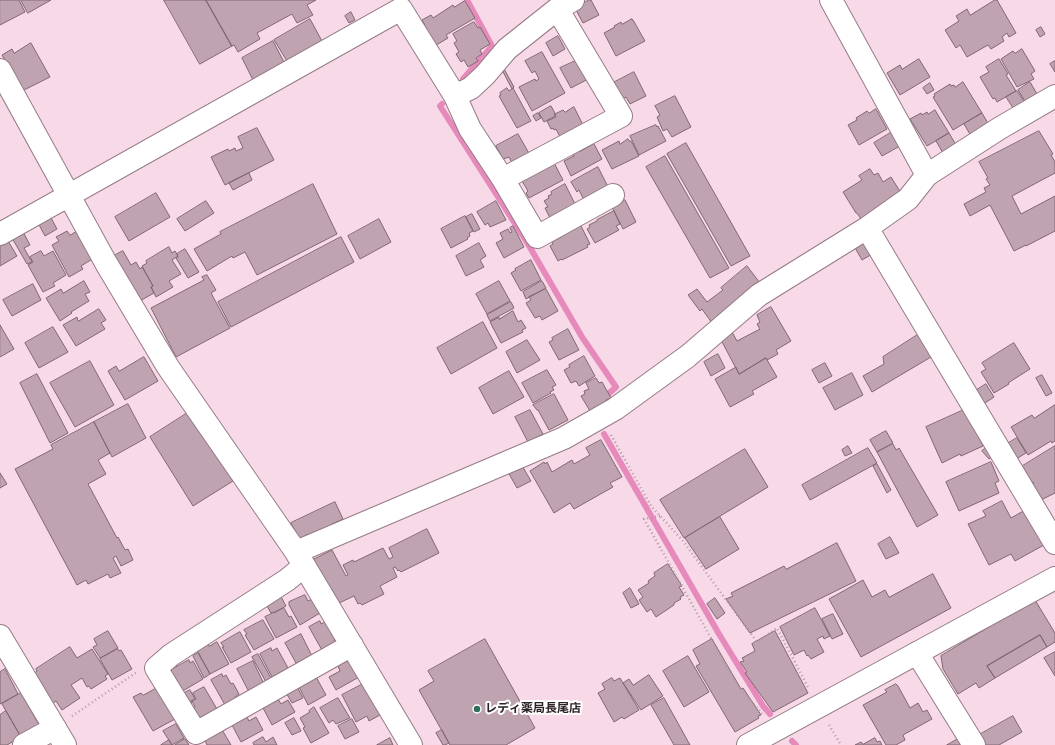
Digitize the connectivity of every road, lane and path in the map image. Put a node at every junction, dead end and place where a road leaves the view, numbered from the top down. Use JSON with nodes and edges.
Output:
{"nodes":[{"id":1,"x":831,"y":0,"type":"edge"},
{"id":2,"x":409,"y":4,"type":"edge"},
{"id":3,"x":565,"y":5,"type":"edge"},
{"id":4,"x":0,"y":70,"type":"edge"},
{"id":5,"x":455,"y":96,"type":"junction"},
{"id":6,"x":1055,"y":96,"type":"edge"},
{"id":7,"x":927,"y":175,"type":"junction"},
{"id":8,"x":503,"y":179,"type":"junction"},
{"id":9,"x":613,"y":194,"type":"dead end"},
{"id":10,"x":70,"y":195,"type":"junction"},
{"id":11,"x":867,"y":228,"type":"junction"},
{"id":12,"x":0,"y":234,"type":"edge"},
{"id":13,"x":602,"y":417,"type":"junction"},
{"id":14,"x":659,"y":516,"type":"junction"},
{"id":15,"x":1055,"y":543,"type":"edge"},
{"id":16,"x":300,"y":559,"type":"junction"},
{"id":17,"x":1055,"y":578,"type":"edge"},
{"id":18,"x":0,"y":636,"type":"edge"},
{"id":19,"x":352,"y":645,"type":"junction"},
{"id":20,"x":917,"y":653,"type":"junction"},
{"id":21,"x":156,"y":668,"type":"junction"},
{"id":22,"x":818,"y":707,"type":"junction"},
{"id":23,"x":775,"y":730,"type":"junction"},
{"id":24,"x":60,"y":736,"type":"edge"},
{"id":25,"x":24,"y":745,"type":"edge"},
{"id":26,"x":411,"y":745,"type":"edge"},
{"id":27,"x":748,"y":745,"type":"edge"},
{"id":28,"x":974,"y":745,"type":"edge"}],
"edges":[{"from":1,"to":7,"type":"street"},
{"from":2,"to":5,"type":"street"},
{"from":2,"to":10,"type":"street"},
{"from":3,"to":5,"type":"street"},
{"from":3,"to":8,"type":"street"},
{"from":4,"to":10,"type":"street"},
{"from":5,"to":8,"type":"street"},
{"from":6,"to":7,"type":"street"},
{"from":7,"to":11,"type":"street"},
{"from":8,"to":9,"type":"street"},
{"from":10,"to":12,"type":"street"},
{"from":10,"to":16,"type":"street"},
{"from":11,"to":13,"type":"street"},
{"from":11,"to":15,"type":"street"},
{"from":13,"to":14,"type":"path"},
{"from":13,"to":16,"type":"street"},
{"from":14,"to":22,"type":"path"},
{"from":14,"to":23,"type":"path"},
{"from":16,"to":19,"type":"street"},
{"from":16,"to":21,"type":"street"},
{"from":17,"to":20,"type":"street"},
{"from":18,"to":24,"type":"street"},
{"from":19,"to":21,"type":"street"},
{"from":19,"to":26,"type":"street"},
{"from":20,"to":22,"type":"street"},
{"from":20,"to":28,"type":"street"},
{"from":21,"to":24,"type":"path"},
{"from":22,"to":23,"type":"street"},
{"from":23,"to":27,"type":"street"},
{"from":24,"to":25,"type":"street"}]}
